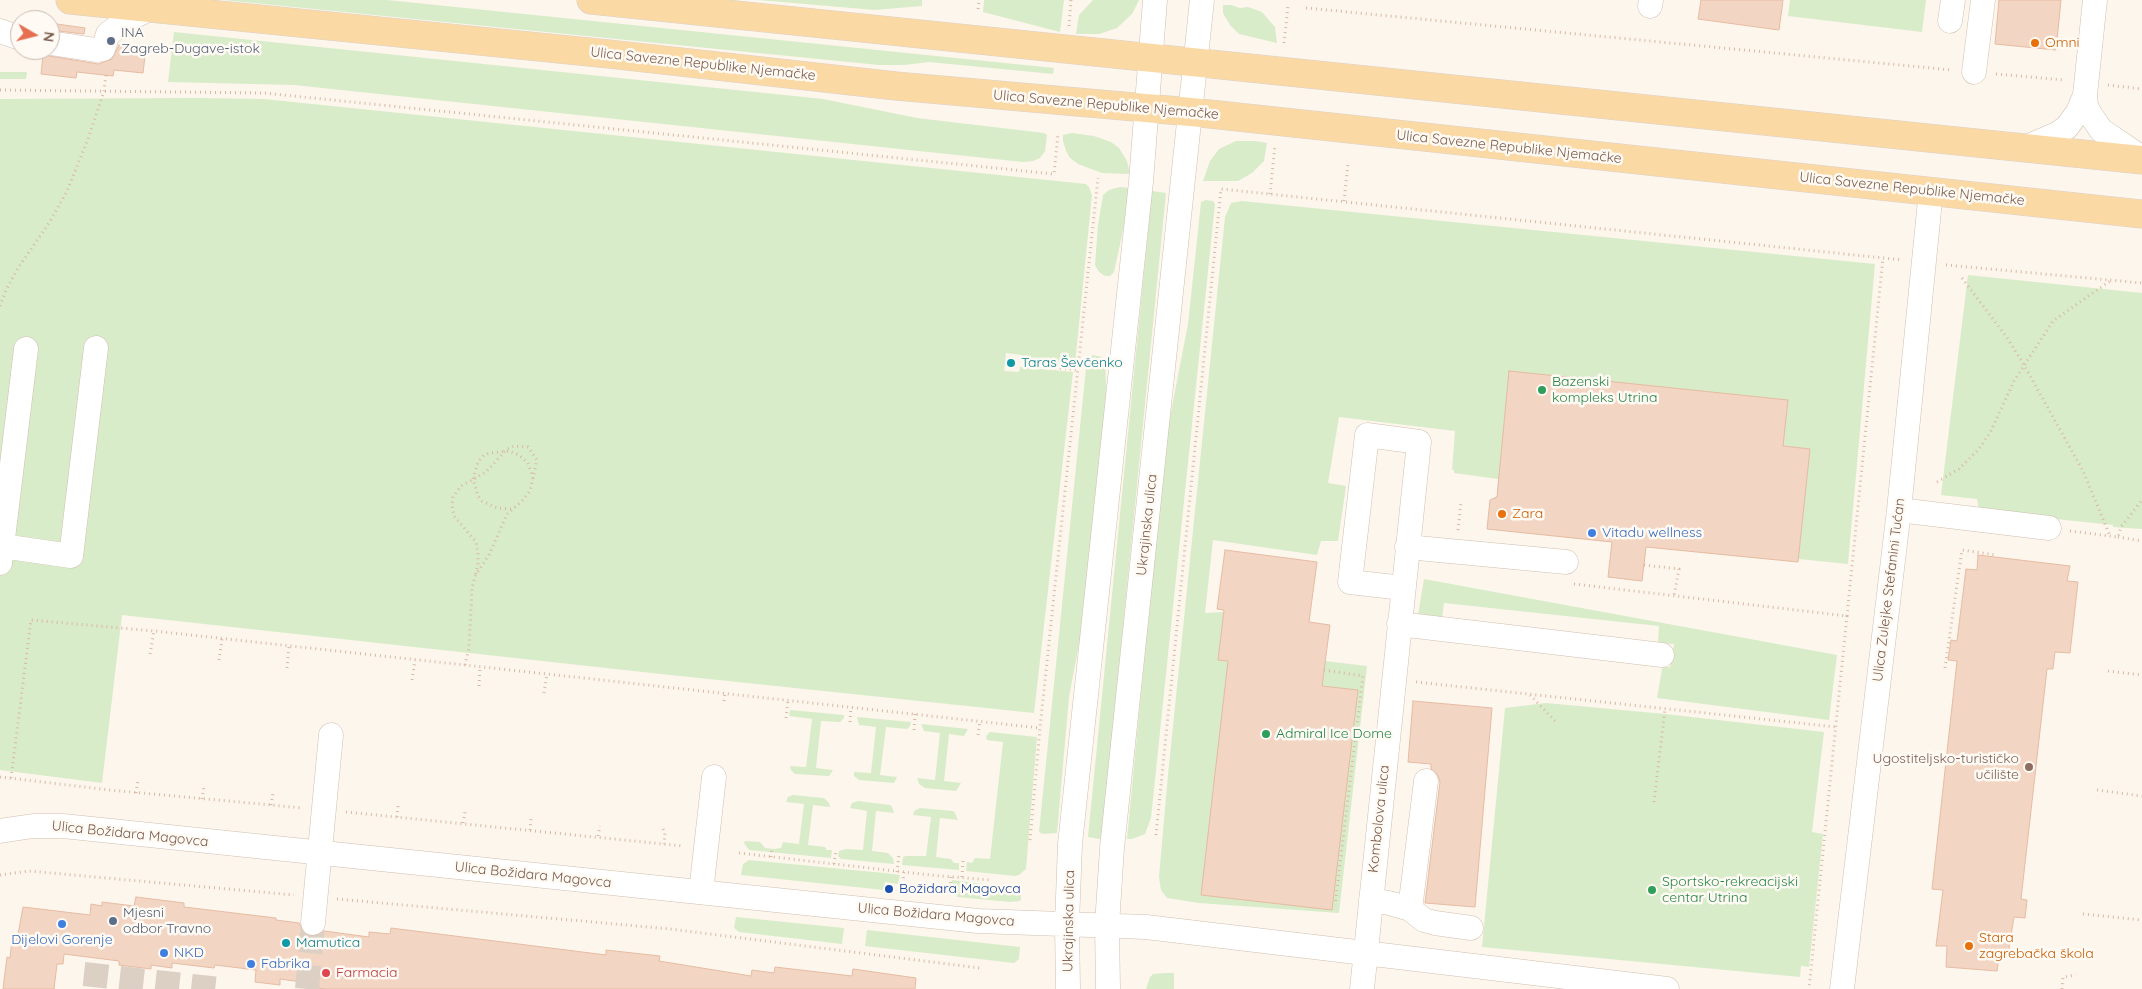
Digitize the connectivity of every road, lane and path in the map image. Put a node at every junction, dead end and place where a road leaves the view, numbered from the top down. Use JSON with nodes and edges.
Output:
{"nodes":[{"id":1,"x":70,"y":0,"type":"edge"},
{"id":2,"x":591,"y":0,"type":"edge"},
{"id":3,"x":979,"y":0,"type":"edge"},
{"id":4,"x":1072,"y":0,"type":"edge"},
{"id":5,"x":1156,"y":0,"type":"edge"},
{"id":6,"x":1202,"y":0,"type":"edge"},
{"id":7,"x":1983,"y":0,"type":"edge"},
{"id":8,"x":2095,"y":0,"type":"edge"},
{"id":9,"x":1288,"y":6,"type":"dead end"},
{"id":10,"x":151,"y":8,"type":"junction"},
{"id":11,"x":1306,"y":8,"type":"dead end"},
{"id":12,"x":978,"y":9,"type":"dead end"},
{"id":13,"x":1068,"y":29,"type":"dead end"},
{"id":14,"x":1284,"y":43,"type":"dead end"},
{"id":15,"x":60,"y":45,"type":"edge"},
{"id":16,"x":1150,"y":58,"type":"junction"},
{"id":17,"x":1196,"y":62,"type":"junction"},
{"id":18,"x":1974,"y":72,"type":"junction"},
{"id":19,"x":106,"y":75,"type":"dead end"},
{"id":20,"x":2066,"y":80,"type":"dead end"},
{"id":21,"x":2094,"y":89,"type":"junction"},
{"id":22,"x":2142,"y":89,"type":"edge"},
{"id":23,"x":0,"y":90,"type":"edge"},
{"id":24,"x":104,"y":91,"type":"junction"},
{"id":25,"x":1146,"y":108,"type":"junction"},
{"id":26,"x":1191,"y":112,"type":"junction"},
{"id":27,"x":1058,"y":134,"type":"dead end"},
{"id":28,"x":1274,"y":145,"type":"dead end"},
{"id":29,"x":2024,"y":148,"type":"junction"},
{"id":30,"x":2142,"y":159,"type":"edge"},
{"id":31,"x":1348,"y":164,"type":"dead end"},
{"id":32,"x":1098,"y":178,"type":"dead end"},
{"id":33,"x":1931,"y":191,"type":"junction"},
{"id":34,"x":1270,"y":194,"type":"junction"},
{"id":35,"x":1344,"y":201,"type":"junction"},
{"id":36,"x":2142,"y":214,"type":"edge"},
{"id":37,"x":1883,"y":258,"type":"junction"},
{"id":38,"x":1907,"y":261,"type":"dead end"},
{"id":39,"x":1944,"y":264,"type":"dead end"},
{"id":40,"x":1962,"y":278,"type":"dead end"},
{"id":41,"x":2111,"y":281,"type":"junction"},
{"id":42,"x":2142,"y":283,"type":"edge"},
{"id":43,"x":0,"y":306,"type":"edge"},
{"id":44,"x":26,"y":348,"type":"dead end"},
{"id":45,"x":96,"y":348,"type":"dead end"},
{"id":46,"x":1025,"y":365,"type":"dead end"},
{"id":47,"x":2024,"y":365,"type":"junction"},
{"id":48,"x":1078,"y":370,"type":"junction"},
{"id":49,"x":504,"y":451,"type":"junction"},
{"id":50,"x":473,"y":479,"type":"junction"},
{"id":51,"x":533,"y":481,"type":"junction"},
{"id":52,"x":1937,"y":482,"type":"dead end"},
{"id":53,"x":2142,"y":500,"type":"edge"},
{"id":54,"x":512,"y":509,"type":"junction"},
{"id":55,"x":3,"y":510,"type":"edge"},
{"id":56,"x":1899,"y":510,"type":"junction"},
{"id":57,"x":2049,"y":528,"type":"joint"},
{"id":58,"x":2110,"y":536,"type":"junction"},
{"id":59,"x":2118,"y":538,"type":"junction"},
{"id":60,"x":2142,"y":541,"type":"edge"},
{"id":61,"x":1407,"y":547,"type":"junction"},
{"id":62,"x":1,"y":554,"type":"edge"},
{"id":63,"x":1996,"y":555,"type":"dead end"},
{"id":64,"x":1644,"y":565,"type":"dead end"},
{"id":65,"x":1567,"y":573,"type":"joint"},
{"id":66,"x":475,"y":576,"type":"junction"},
{"id":67,"x":1403,"y":588,"type":"junction"},
{"id":68,"x":1674,"y":596,"type":"junction"},
{"id":69,"x":1847,"y":616,"type":"junction"},
{"id":70,"x":1399,"y":624,"type":"junction"},
{"id":71,"x":154,"y":631,"type":"junction"},
{"id":72,"x":222,"y":639,"type":"junction"},
{"id":73,"x":289,"y":646,"type":"junction"},
{"id":74,"x":150,"y":654,"type":"dead end"},
{"id":75,"x":1662,"y":655,"type":"dead end"},
{"id":76,"x":219,"y":660,"type":"dead end"},
{"id":77,"x":415,"y":660,"type":"junction"},
{"id":78,"x":465,"y":665,"type":"junction"},
{"id":79,"x":480,"y":667,"type":"junction"},
{"id":80,"x":287,"y":668,"type":"dead end"},
{"id":81,"x":1945,"y":668,"type":"dead end"},
{"id":82,"x":1324,"y":670,"type":"dead end"},
{"id":83,"x":2108,"y":671,"type":"dead end"},
{"id":84,"x":547,"y":674,"type":"junction"},
{"id":85,"x":2142,"y":675,"type":"edge"},
{"id":86,"x":412,"y":680,"type":"dead end"},
{"id":87,"x":1408,"y":682,"type":"dead end"},
{"id":88,"x":478,"y":686,"type":"dead end"},
{"id":89,"x":544,"y":693,"type":"dead end"},
{"id":90,"x":725,"y":694,"type":"junction"},
{"id":91,"x":1530,"y":694,"type":"junction"},
{"id":92,"x":788,"y":700,"type":"junction"},
{"id":93,"x":724,"y":701,"type":"dead end"},
{"id":94,"x":851,"y":707,"type":"junction"},
{"id":95,"x":1665,"y":709,"type":"junction"},
{"id":96,"x":916,"y":714,"type":"junction"},
{"id":97,"x":786,"y":718,"type":"dead end"},
{"id":98,"x":980,"y":721,"type":"junction"},
{"id":99,"x":850,"y":722,"type":"dead end"},
{"id":100,"x":1557,"y":723,"type":"dead end"},
{"id":101,"x":1836,"y":727,"type":"junction"},
{"id":102,"x":1040,"y":728,"type":"junction"},
{"id":103,"x":914,"y":730,"type":"dead end"},
{"id":104,"x":331,"y":735,"type":"dead end"},
{"id":105,"x":978,"y":735,"type":"dead end"},
{"id":106,"x":0,"y":777,"type":"edge"},
{"id":107,"x":714,"y":777,"type":"dead end"},
{"id":108,"x":12,"y":778,"type":"junction"},
{"id":109,"x":138,"y":780,"type":"dead end"},
{"id":110,"x":1426,"y":781,"type":"dead end"},
{"id":111,"x":204,"y":786,"type":"dead end"},
{"id":112,"x":2097,"y":790,"type":"dead end"},
{"id":113,"x":136,"y":793,"type":"junction"},
{"id":114,"x":273,"y":793,"type":"dead end"},
{"id":115,"x":2142,"y":796,"type":"edge"},
{"id":116,"x":202,"y":799,"type":"junction"},
{"id":117,"x":1654,"y":802,"type":"dead end"},
{"id":118,"x":271,"y":805,"type":"junction"},
{"id":119,"x":398,"y":806,"type":"dead end"},
{"id":120,"x":303,"y":808,"type":"dead end"},
{"id":121,"x":465,"y":812,"type":"dead end"},
{"id":122,"x":368,"y":814,"type":"dead end"},
{"id":123,"x":397,"y":817,"type":"junction"},
{"id":124,"x":530,"y":818,"type":"dead end"},
{"id":125,"x":464,"y":823,"type":"junction"},
{"id":126,"x":600,"y":826,"type":"dead end"},
{"id":127,"x":1,"y":828,"type":"edge"},
{"id":128,"x":663,"y":829,"type":"dead end"},
{"id":129,"x":530,"y":830,"type":"junction"},
{"id":130,"x":1156,"y":835,"type":"dead end"},
{"id":131,"x":598,"y":836,"type":"junction"},
{"id":132,"x":1030,"y":840,"type":"dead end"},
{"id":133,"x":664,"y":844,"type":"junction"},
{"id":134,"x":690,"y":847,"type":"dead end"},
{"id":135,"x":772,"y":848,"type":"dead end"},
{"id":136,"x":836,"y":850,"type":"dead end"},
{"id":137,"x":319,"y":853,"type":"junction"},
{"id":138,"x":739,"y":853,"type":"dead end"},
{"id":139,"x":899,"y":855,"type":"dead end"},
{"id":140,"x":771,"y":857,"type":"junction"},
{"id":141,"x":964,"y":861,"type":"dead end"},
{"id":142,"x":834,"y":864,"type":"junction"},
{"id":143,"x":897,"y":872,"type":"junction"},
{"id":144,"x":904,"y":872,"type":"junction"},
{"id":145,"x":0,"y":875,"type":"edge"},
{"id":146,"x":951,"y":877,"type":"junction"},
{"id":147,"x":962,"y":877,"type":"junction"},
{"id":148,"x":990,"y":880,"type":"dead end"},
{"id":149,"x":902,"y":888,"type":"dead end"},
{"id":150,"x":701,"y":892,"type":"junction"},
{"id":151,"x":950,"y":893,"type":"dead end"},
{"id":152,"x":290,"y":895,"type":"dead end"},
{"id":153,"x":338,"y":899,"type":"dead end"},
{"id":154,"x":1371,"y":900,"type":"junction"},
{"id":155,"x":1335,"y":905,"type":"dead end"},
{"id":156,"x":1410,"y":909,"type":"junction"},
{"id":157,"x":2084,"y":914,"type":"dead end"},
{"id":158,"x":2142,"y":920,"type":"edge"},
{"id":159,"x":313,"y":923,"type":"tunnel mouth"},
{"id":160,"x":1067,"y":924,"type":"junction"},
{"id":161,"x":1107,"y":925,"type":"junction"},
{"id":162,"x":1471,"y":928,"type":"dead end"},
{"id":163,"x":1365,"y":954,"type":"junction"},
{"id":164,"x":980,"y":968,"type":"dead end"},
{"id":165,"x":2076,"y":975,"type":"dead end"},
{"id":166,"x":1068,"y":989,"type":"edge"},
{"id":167,"x":1108,"y":989,"type":"edge"},
{"id":168,"x":1362,"y":989,"type":"edge"},
{"id":169,"x":1667,"y":989,"type":"edge"},
{"id":170,"x":1809,"y":989,"type":"edge"},
{"id":171,"x":1842,"y":989,"type":"edge"},
{"id":172,"x":2062,"y":989,"type":"edge"}],
"edges":[{"from":1,"to":10,"type":"main road","name":"Ulica Savezne Republike Njemačke"},
{"from":2,"to":16,"type":"main road"},
{"from":3,"to":12,"type":"path"},
{"from":4,"to":13,"type":"path"},
{"from":5,"to":16,"type":"street","name":"Ukrajinska ulica"},
{"from":6,"to":17,"type":"street","name":"Ukrajinska ulica"},
{"from":7,"to":18,"type":"street"},
{"from":8,"to":21,"type":"street"},
{"from":9,"to":14,"type":"path"},
{"from":10,"to":15,"type":"street"},
{"from":10,"to":25,"type":"main road","name":"Ulica Savezne Republike Njemačke"},
{"from":11,"to":18,"type":"path"},
{"from":16,"to":17,"type":"main road"},
{"from":16,"to":25,"type":"street","name":"Ukrajinska ulica"},
{"from":17,"to":26,"type":"street","name":"Ukrajinska ulica"},
{"from":17,"to":29,"type":"main road"},
{"from":18,"to":20,"type":"path"},
{"from":19,"to":24,"type":"path"},
{"from":21,"to":22,"type":"path"},
{"from":21,"to":29,"type":"street"},
{"from":21,"to":30,"type":"street"},
{"from":23,"to":24,"type":"path"},
{"from":24,"to":27,"type":"path"},
{"from":24,"to":43,"type":"path"},
{"from":25,"to":26,"type":"main road","name":"Ulica Savezne Republike Njemačke"},
{"from":25,"to":160,"type":"street","name":"Ukrajinska ulica"},
{"from":26,"to":33,"type":"main road","name":"Ulica Savezne Republike Njemačke"},
{"from":26,"to":161,"type":"street","name":"Ukrajinska ulica"},
{"from":28,"to":34,"type":"path"},
{"from":29,"to":30,"type":"main road"},
{"from":31,"to":35,"type":"path"},
{"from":32,"to":48,"type":"path"},
{"from":33,"to":36,"type":"main road","name":"Ulica Savezne Republike Njemačke"},
{"from":33,"to":56,"type":"street","name":"Ulica Zulejke Stefanini Tućan"},
{"from":34,"to":35,"type":"path"},
{"from":34,"to":130,"type":"path"},
{"from":35,"to":37,"type":"path"},
{"from":37,"to":38,"type":"path"},
{"from":37,"to":69,"type":"path"},
{"from":39,"to":41,"type":"path"},
{"from":40,"to":47,"type":"path"},
{"from":41,"to":42,"type":"path"},
{"from":41,"to":47,"type":"path"},
{"from":44,"to":55,"type":"street"},
{"from":45,"to":62,"type":"street"},
{"from":46,"to":48,"type":"path"},
{"from":47,"to":52,"type":"path"},
{"from":47,"to":58,"type":"path"},
{"from":48,"to":102,"type":"path"},
{"from":49,"to":50,"type":"path"},
{"from":49,"to":50,"type":"path"},
{"from":49,"to":51,"type":"path"},
{"from":49,"to":51,"type":"path"},
{"from":50,"to":54,"type":"path"},
{"from":50,"to":66,"type":"path"},
{"from":51,"to":54,"type":"path"},
{"from":53,"to":59,"type":"path"},
{"from":54,"to":66,"type":"path"},
{"from":55,"to":62,"type":"street"},
{"from":56,"to":57,"type":"street"},
{"from":56,"to":171,"type":"street","name":"Ulica Zulejke Stefanini Tućan"},
{"from":57,"to":58,"type":"path"},
{"from":58,"to":59,"type":"path"},
{"from":59,"to":60,"type":"path"},
{"from":61,"to":65,"type":"street"},
{"from":61,"to":67,"type":"street","name":"Kombolova ulica"},
{"from":61,"to":67,"type":"street","name":"Kombolova ulica"},
{"from":63,"to":81,"type":"path"},
{"from":64,"to":68,"type":"path"},
{"from":65,"to":68,"type":"path"},
{"from":66,"to":78,"type":"path"},
{"from":67,"to":70,"type":"street","name":"Kombolova ulica"},
{"from":68,"to":69,"type":"path"},
{"from":69,"to":101,"type":"path"},
{"from":70,"to":75,"type":"street"},
{"from":70,"to":154,"type":"street","name":"Kombolova ulica"},
{"from":71,"to":72,"type":"path"},
{"from":71,"to":74,"type":"path"},
{"from":71,"to":108,"type":"path"},
{"from":72,"to":73,"type":"path"},
{"from":72,"to":76,"type":"path"},
{"from":73,"to":77,"type":"path"},
{"from":73,"to":80,"type":"path"},
{"from":77,"to":78,"type":"path"},
{"from":77,"to":86,"type":"path"},
{"from":78,"to":79,"type":"path"},
{"from":79,"to":84,"type":"path"},
{"from":79,"to":88,"type":"path"},
{"from":82,"to":155,"type":"path"},
{"from":83,"to":85,"type":"path"},
{"from":84,"to":89,"type":"path"},
{"from":84,"to":90,"type":"path"},
{"from":87,"to":91,"type":"path"},
{"from":90,"to":92,"type":"path"},
{"from":90,"to":93,"type":"path"},
{"from":91,"to":95,"type":"path"},
{"from":91,"to":100,"type":"path"},
{"from":92,"to":94,"type":"path"},
{"from":92,"to":97,"type":"path"},
{"from":94,"to":96,"type":"path"},
{"from":94,"to":99,"type":"path"},
{"from":95,"to":101,"type":"path"},
{"from":95,"to":117,"type":"path"},
{"from":96,"to":98,"type":"path"},
{"from":96,"to":103,"type":"path"},
{"from":98,"to":102,"type":"path"},
{"from":98,"to":105,"type":"path"},
{"from":101,"to":170,"type":"path"},
{"from":102,"to":132,"type":"path"},
{"from":104,"to":137,"type":"street"},
{"from":106,"to":108,"type":"path"},
{"from":107,"to":150,"type":"street"},
{"from":108,"to":113,"type":"path"},
{"from":109,"to":113,"type":"path"},
{"from":110,"to":156,"type":"street"},
{"from":111,"to":116,"type":"path"},
{"from":112,"to":115,"type":"path"},
{"from":113,"to":116,"type":"path"},
{"from":114,"to":118,"type":"path"},
{"from":116,"to":118,"type":"path"},
{"from":118,"to":120,"type":"path"},
{"from":119,"to":123,"type":"path"},
{"from":121,"to":125,"type":"path"},
{"from":122,"to":123,"type":"path"},
{"from":123,"to":125,"type":"path"},
{"from":124,"to":129,"type":"path"},
{"from":125,"to":129,"type":"path"},
{"from":126,"to":131,"type":"path"},
{"from":127,"to":137,"type":"street","name":"Ulica Božidara Magovca"},
{"from":128,"to":133,"type":"path"},
{"from":129,"to":131,"type":"path"},
{"from":131,"to":133,"type":"path"},
{"from":133,"to":134,"type":"path"},
{"from":135,"to":140,"type":"path"},
{"from":136,"to":142,"type":"path"},
{"from":137,"to":150,"type":"street","name":"Ulica Božidara Magovca"},
{"from":137,"to":159,"type":"street"},
{"from":138,"to":140,"type":"path"},
{"from":139,"to":143,"type":"path"},
{"from":140,"to":142,"type":"path"},
{"from":141,"to":147,"type":"path"},
{"from":142,"to":143,"type":"path"},
{"from":143,"to":144,"type":"path"},
{"from":144,"to":146,"type":"path"},
{"from":144,"to":149,"type":"path"},
{"from":145,"to":152,"type":"path"},
{"from":146,"to":147,"type":"path"},
{"from":146,"to":151,"type":"path"},
{"from":147,"to":148,"type":"path"},
{"from":150,"to":160,"type":"street","name":"Ulica Božidara Magovca"},
{"from":153,"to":164,"type":"path"},
{"from":154,"to":156,"type":"street"},
{"from":154,"to":163,"type":"street","name":"Kombolova ulica"},
{"from":156,"to":162,"type":"street"},
{"from":157,"to":158,"type":"path"},
{"from":160,"to":161,"type":"street","name":"Ulica Božidara Magovca"},
{"from":160,"to":166,"type":"street","name":"Ukrajinska ulica"},
{"from":161,"to":163,"type":"street"},
{"from":161,"to":167,"type":"street","name":"Ukrajinska ulica"},
{"from":163,"to":168,"type":"street","name":"Kombolova ulica"},
{"from":163,"to":169,"type":"street"},
{"from":165,"to":172,"type":"path"}]}
